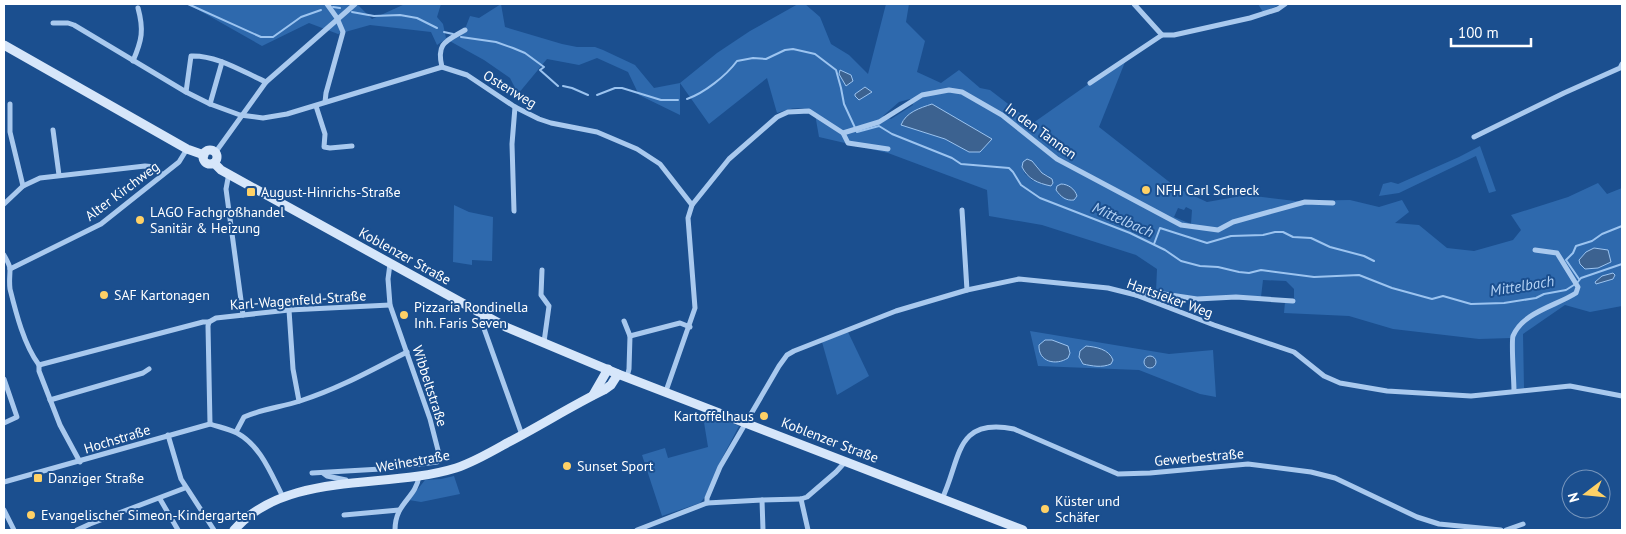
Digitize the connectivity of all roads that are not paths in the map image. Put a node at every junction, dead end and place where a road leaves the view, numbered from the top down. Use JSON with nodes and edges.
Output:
{"nodes":[{"id":1,"x":327,"y":4,"type":"edge"},
{"id":2,"x":355,"y":4,"type":"edge"},
{"id":3,"x":1134,"y":4,"type":"edge"},
{"id":4,"x":1285,"y":4,"type":"edge"},
{"id":5,"x":138,"y":8,"type":"dead end"},
{"id":6,"x":337,"y":18,"type":"junction"},
{"id":7,"x":53,"y":23,"type":"dead end"},
{"id":8,"x":464,"y":30,"type":"dead end"},
{"id":9,"x":1162,"y":35,"type":"junction"},
{"id":10,"x":4,"y":45,"type":"edge"},
{"id":11,"x":133,"y":61,"type":"junction"},
{"id":12,"x":222,"y":62,"type":"junction"},
{"id":13,"x":1622,"y":64,"type":"edge"},
{"id":14,"x":442,"y":67,"type":"junction"},
{"id":15,"x":266,"y":82,"type":"junction"},
{"id":16,"x":1090,"y":83,"type":"dead end"},
{"id":17,"x":186,"y":92,"type":"junction"},
{"id":18,"x":325,"y":102,"type":"junction"},
{"id":19,"x":10,"y":104,"type":"dead end"},
{"id":20,"x":210,"y":104,"type":"junction"},
{"id":21,"x":316,"y":106,"type":"junction"},
{"id":22,"x":515,"y":108,"type":"junction"},
{"id":23,"x":240,"y":115,"type":"junction"},
{"id":24,"x":53,"y":130,"type":"dead end"},
{"id":25,"x":4,"y":132,"type":"edge"},
{"id":26,"x":10,"y":132,"type":"junction"},
{"id":27,"x":843,"y":133,"type":"junction"},
{"id":28,"x":1474,"y":137,"type":"dead end"},
{"id":29,"x":352,"y":146,"type":"dead end"},
{"id":30,"x":888,"y":149,"type":"dead end"},
{"id":31,"x":187,"y":150,"type":"junction"},
{"id":32,"x":215,"y":158,"type":"junction"},
{"id":33,"x":229,"y":173,"type":"junction"},
{"id":34,"x":59,"y":175,"type":"junction"},
{"id":35,"x":162,"y":175,"type":"junction"},
{"id":36,"x":23,"y":186,"type":"junction"},
{"id":37,"x":1333,"y":203,"type":"dead end"},
{"id":38,"x":4,"y":204,"type":"edge"},
{"id":39,"x":692,"y":205,"type":"junction"},
{"id":40,"x":962,"y":210,"type":"dead end"},
{"id":41,"x":514,"y":211,"type":"dead end"},
{"id":42,"x":1535,"y":250,"type":"dead end"},
{"id":43,"x":4,"y":255,"type":"edge"},
{"id":44,"x":390,"y":264,"type":"junction"},
{"id":45,"x":10,"y":269,"type":"junction"},
{"id":46,"x":542,"y":270,"type":"dead end"},
{"id":47,"x":967,"y":290,"type":"junction"},
{"id":48,"x":1136,"y":295,"type":"junction"},
{"id":49,"x":1293,"y":301,"type":"dead end"},
{"id":50,"x":390,"y":305,"type":"junction"},
{"id":51,"x":289,"y":310,"type":"junction"},
{"id":52,"x":242,"y":315,"type":"junction"},
{"id":53,"x":483,"y":315,"type":"junction"},
{"id":54,"x":624,"y":321,"type":"dead end"},
{"id":55,"x":209,"y":322,"type":"junction"},
{"id":56,"x":690,"y":326,"type":"junction"},
{"id":57,"x":630,"y":336,"type":"junction"},
{"id":58,"x":544,"y":342,"type":"junction"},
{"id":59,"x":407,"y":352,"type":"junction"},
{"id":60,"x":588,"y":361,"type":"junction"},
{"id":61,"x":37,"y":363,"type":"junction"},
{"id":62,"x":149,"y":369,"type":"dead end"},
{"id":63,"x":608,"y":369,"type":"junction"},
{"id":64,"x":623,"y":375,"type":"junction"},
{"id":65,"x":4,"y":380,"type":"edge"},
{"id":66,"x":600,"y":385,"type":"junction"},
{"id":67,"x":666,"y":391,"type":"junction"},
{"id":68,"x":1514,"y":391,"type":"junction"},
{"id":69,"x":592,"y":396,"type":"junction"},
{"id":70,"x":1622,"y":396,"type":"edge"},
{"id":71,"x":50,"y":400,"type":"junction"},
{"id":72,"x":299,"y":402,"type":"junction"},
{"id":73,"x":746,"y":422,"type":"junction"},
{"id":74,"x":4,"y":423,"type":"edge"},
{"id":75,"x":210,"y":424,"type":"junction"},
{"id":76,"x":236,"y":432,"type":"junction"},
{"id":77,"x":168,"y":435,"type":"junction"},
{"id":78,"x":522,"y":435,"type":"junction"},
{"id":79,"x":846,"y":461,"type":"junction"},
{"id":80,"x":80,"y":462,"type":"junction"},
{"id":81,"x":312,"y":473,"type":"dead end"},
{"id":82,"x":323,"y":473,"type":"junction"},
{"id":83,"x":418,"y":476,"type":"junction"},
{"id":84,"x":4,"y":482,"type":"edge"},
{"id":85,"x":349,"y":485,"type":"junction"},
{"id":86,"x":186,"y":488,"type":"junction"},
{"id":87,"x":282,"y":497,"type":"junction"},
{"id":88,"x":160,"y":499,"type":"junction"},
{"id":89,"x":801,"y":499,"type":"junction"},
{"id":90,"x":942,"y":499,"type":"junction"},
{"id":91,"x":762,"y":500,"type":"junction"},
{"id":92,"x":707,"y":503,"type":"junction"},
{"id":93,"x":4,"y":510,"type":"edge"},
{"id":94,"x":399,"y":510,"type":"junction"},
{"id":95,"x":344,"y":514,"type":"dead end"},
{"id":96,"x":90,"y":524,"type":"junction"},
{"id":97,"x":1523,"y":524,"type":"dead end"},
{"id":98,"x":1011,"y":528,"type":"edge"},
{"id":99,"x":14,"y":530,"type":"edge"},
{"id":100,"x":77,"y":530,"type":"edge"},
{"id":101,"x":93,"y":530,"type":"edge"},
{"id":102,"x":178,"y":530,"type":"edge"},
{"id":103,"x":214,"y":530,"type":"edge"},
{"id":104,"x":234,"y":530,"type":"edge"},
{"id":105,"x":395,"y":530,"type":"edge"},
{"id":106,"x":637,"y":530,"type":"edge"},
{"id":107,"x":763,"y":530,"type":"edge"},
{"id":108,"x":808,"y":530,"type":"edge"},
{"id":109,"x":1024,"y":530,"type":"edge"},
{"id":110,"x":1501,"y":530,"type":"edge"},
{"id":111,"x":1506,"y":530,"type":"edge"}],
"edges":[{"from":1,"to":6,"type":"street"},
{"from":2,"to":6,"type":"street"},
{"from":3,"to":9,"type":"street"},
{"from":4,"to":9,"type":"street"},
{"from":5,"to":11,"type":"street"},
{"from":6,"to":15,"type":"street"},
{"from":6,"to":18,"type":"street"},
{"from":7,"to":11,"type":"street"},
{"from":8,"to":14,"type":"street"},
{"from":9,"to":16,"type":"street"},
{"from":10,"to":31,"type":"main road"},
{"from":11,"to":17,"type":"street"},
{"from":12,"to":15,"type":"street"},
{"from":12,"to":17,"type":"street"},
{"from":12,"to":20,"type":"street"},
{"from":13,"to":28,"type":"street"},
{"from":14,"to":18,"type":"street"},
{"from":14,"to":22,"type":"street","name":"Ostenweg"},
{"from":15,"to":23,"type":"street"},
{"from":17,"to":20,"type":"street"},
{"from":18,"to":21,"type":"street"},
{"from":19,"to":26,"type":"street"},
{"from":20,"to":23,"type":"street"},
{"from":21,"to":23,"type":"street"},
{"from":21,"to":29,"type":"street"},
{"from":22,"to":39,"type":"street","name":"Ostenweg"},
{"from":22,"to":41,"type":"street"},
{"from":23,"to":32,"type":"street"},
{"from":24,"to":34,"type":"street"},
{"from":25,"to":26,"type":"street"},
{"from":26,"to":36,"type":"street"},
{"from":27,"to":30,"type":"street"},
{"from":27,"to":37,"type":"street","name":"In den Tannen"},
{"from":27,"to":39,"type":"street"},
{"from":31,"to":32,"type":"main road","name":"Koblenzer Straße"},
{"from":31,"to":35,"type":"street","name":"Alter Kirchweg"},
{"from":32,"to":33,"type":"main road","name":"Koblenzer Straße"},
{"from":33,"to":44,"type":"main road","name":"Koblenzer Straße"},
{"from":33,"to":52,"type":"street"},
{"from":34,"to":35,"type":"street"},
{"from":34,"to":36,"type":"street"},
{"from":35,"to":45,"type":"street","name":"Alter Kirchweg"},
{"from":36,"to":38,"type":"street"},
{"from":39,"to":56,"type":"street"},
{"from":40,"to":47,"type":"street"},
{"from":42,"to":68,"type":"street"},
{"from":43,"to":45,"type":"street"},
{"from":44,"to":50,"type":"street","name":"Wibbeltstraße"},
{"from":44,"to":53,"type":"main road","name":"Koblenzer Straße"},
{"from":45,"to":61,"type":"street"},
{"from":46,"to":58,"type":"street"},
{"from":47,"to":48,"type":"street","name":"Hartsieker Weg"},
{"from":47,"to":73,"type":"street","name":"Hartsieker Weg"},
{"from":48,"to":49,"type":"street"},
{"from":48,"to":68,"type":"street","name":"Hartsieker Weg"},
{"from":50,"to":51,"type":"street","name":"Karl-Wagenfeld-Straße"},
{"from":50,"to":59,"type":"street","name":"Wibbeltstraße"},
{"from":51,"to":52,"type":"street","name":"Karl-Wagenfeld-Straße"},
{"from":51,"to":72,"type":"street"},
{"from":52,"to":55,"type":"street","name":"Karl-Wagenfeld-Straße"},
{"from":53,"to":58,"type":"main road","name":"Koblenzer Straße"},
{"from":53,"to":78,"type":"street"},
{"from":54,"to":57,"type":"street"},
{"from":55,"to":61,"type":"street","name":"Karl-Wagenfeld-Straße"},
{"from":55,"to":75,"type":"street"},
{"from":56,"to":57,"type":"street"},
{"from":56,"to":67,"type":"street"},
{"from":57,"to":64,"type":"street"},
{"from":58,"to":60,"type":"main road","name":"Koblenzer Straße"},
{"from":59,"to":72,"type":"street"},
{"from":59,"to":82,"type":"street","name":"Wibbeltstraße"},
{"from":60,"to":63,"type":"main road","name":"Koblenzer Straße"},
{"from":60,"to":66,"type":"main road"},
{"from":61,"to":71,"type":"street"},
{"from":62,"to":71,"type":"street"},
{"from":63,"to":64,"type":"main road","name":"Koblenzer Straße"},
{"from":63,"to":66,"type":"main road","name":"Weihestraße"},
{"from":64,"to":67,"type":"main road","name":"Koblenzer Straße"},
{"from":64,"to":69,"type":"main road","name":"Weihestraße"},
{"from":65,"to":74,"type":"street"},
{"from":66,"to":69,"type":"main road","name":"Weihestraße"},
{"from":67,"to":73,"type":"main road","name":"Koblenzer Straße"},
{"from":68,"to":70,"type":"street","name":"Hartsieker Weg"},
{"from":69,"to":78,"type":"main road","name":"Weihestraße"},
{"from":71,"to":80,"type":"street"},
{"from":72,"to":76,"type":"street"},
{"from":73,"to":79,"type":"main road","name":"Koblenzer Straße"},
{"from":73,"to":92,"type":"street","name":"Hartsieker Weg"},
{"from":75,"to":76,"type":"street"},
{"from":75,"to":77,"type":"street","name":"Hochstraße"},
{"from":76,"to":87,"type":"street"},
{"from":77,"to":80,"type":"street","name":"Hochstraße"},
{"from":77,"to":86,"type":"street"},
{"from":78,"to":83,"type":"main road","name":"Weihestraße"},
{"from":79,"to":89,"type":"street"},
{"from":79,"to":90,"type":"main road","name":"Koblenzer Straße"},
{"from":80,"to":84,"type":"street","name":"Hochstraße"},
{"from":81,"to":82,"type":"street","name":"Wibbeltstraße"},
{"from":82,"to":85,"type":"street","name":"Wibbeltstraße"},
{"from":83,"to":85,"type":"main road","name":"Weihestraße"},
{"from":83,"to":94,"type":"street"},
{"from":85,"to":87,"type":"main road","name":"Weihestraße"},
{"from":86,"to":88,"type":"street"},
{"from":86,"to":103,"type":"street"},
{"from":87,"to":104,"type":"main road","name":"Weihestraße"},
{"from":88,"to":96,"type":"street"},
{"from":88,"to":102,"type":"street"},
{"from":89,"to":91,"type":"street"},
{"from":89,"to":108,"type":"street"},
{"from":90,"to":98,"type":"main road","name":"Koblenzer Straße"},
{"from":90,"to":110,"type":"street","name":"Gewerbestraße"},
{"from":91,"to":92,"type":"street"},
{"from":91,"to":107,"type":"street"},
{"from":92,"to":106,"type":"street"},
{"from":93,"to":99,"type":"street"},
{"from":94,"to":95,"type":"street"},
{"from":94,"to":105,"type":"street"},
{"from":96,"to":100,"type":"street"},
{"from":96,"to":101,"type":"street"},
{"from":97,"to":111,"type":"street"},
{"from":98,"to":109,"type":"main road","name":"Koblenzer Straße"}]}
